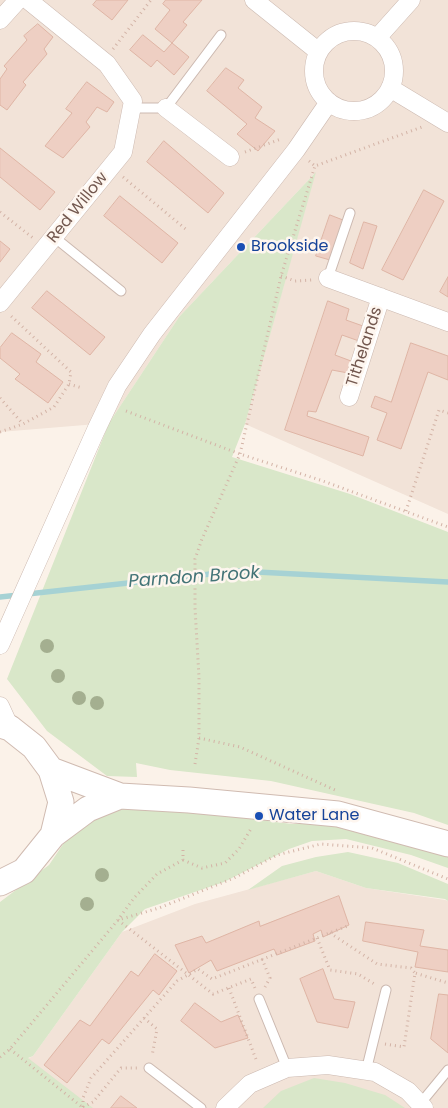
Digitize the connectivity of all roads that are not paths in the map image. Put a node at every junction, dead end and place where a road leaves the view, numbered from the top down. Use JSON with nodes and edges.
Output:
{"nodes":[{"id":1,"x":18,"y":0,"type":"edge"},
{"id":2,"x":28,"y":0,"type":"edge"},
{"id":3,"x":254,"y":0,"type":"edge"},
{"id":4,"x":411,"y":0,"type":"edge"},
{"id":5,"x":0,"y":20,"type":"edge"},
{"id":6,"x":222,"y":35,"type":"dead end"},
{"id":7,"x":376,"y":38,"type":"junction"},
{"id":8,"x":319,"y":52,"type":"junction"},
{"id":9,"x":390,"y":88,"type":"junction"},
{"id":10,"x":329,"y":102,"type":"junction"},
{"id":11,"x":132,"y":108,"type":"junction"},
{"id":12,"x":166,"y":108,"type":"junction"},
{"id":13,"x":445,"y":122,"type":"edge"},
{"id":14,"x":230,"y":157,"type":"road end"},
{"id":15,"x":350,"y":213,"type":"dead end"},
{"id":16,"x":49,"y":242,"type":"junction"},
{"id":17,"x":328,"y":278,"type":"joint"},
{"id":18,"x":121,"y":291,"type":"dead end"},
{"id":19,"x":381,"y":297,"type":"junction"},
{"id":20,"x":3,"y":307,"type":"edge"},
{"id":21,"x":448,"y":322,"type":"edge"},
{"id":22,"x":349,"y":397,"type":"dead end"},
{"id":23,"x":0,"y":645,"type":"edge"},
{"id":24,"x":0,"y":706,"type":"edge"},
{"id":25,"x":5,"y":726,"type":"edge"},
{"id":26,"x":51,"y":770,"type":"junction"},
{"id":27,"x":120,"y":796,"type":"junction"},
{"id":28,"x":53,"y":835,"type":"junction"},
{"id":29,"x":448,"y":844,"type":"edge"},
{"id":30,"x":0,"y":883,"type":"edge"},
{"id":31,"x":386,"y":990,"type":"road end"},
{"id":32,"x":258,"y":999,"type":"road end"},
{"id":33,"x":149,"y":1068,"type":"road end"},
{"id":34,"x":287,"y":1068,"type":"junction"},
{"id":35,"x":448,"y":1070,"type":"edge"},
{"id":36,"x":366,"y":1071,"type":"junction"},
{"id":37,"x":422,"y":1106,"type":"edge"},
{"id":38,"x":200,"y":1108,"type":"edge"},
{"id":39,"x":225,"y":1108,"type":"edge"}],
"edges":[{"from":1,"to":5,"type":"street"},
{"from":2,"to":11,"type":"street"},
{"from":3,"to":8,"type":"street"},
{"from":4,"to":7,"type":"street"},
{"from":6,"to":12,"type":"lane"},
{"from":7,"to":8,"type":"street"},
{"from":7,"to":9,"type":"street"},
{"from":8,"to":10,"type":"street"},
{"from":9,"to":10,"type":"street"},
{"from":9,"to":13,"type":"street"},
{"from":10,"to":23,"type":"street"},
{"from":11,"to":12,"type":"lane"},
{"from":11,"to":16,"type":"street","name":"Red Willow"},
{"from":12,"to":14,"type":"street"},
{"from":15,"to":17,"type":"lane"},
{"from":16,"to":18,"type":"lane"},
{"from":16,"to":20,"type":"street","name":"Red Willow"},
{"from":17,"to":19,"type":"street","name":"Tithelands"},
{"from":19,"to":21,"type":"street","name":"Tithelands"},
{"from":19,"to":22,"type":"street","name":"Tithelands"},
{"from":24,"to":25,"type":"street"},
{"from":25,"to":26,"type":"main road"},
{"from":26,"to":27,"type":"main road"},
{"from":26,"to":28,"type":"main road"},
{"from":27,"to":28,"type":"main road"},
{"from":27,"to":29,"type":"main road"},
{"from":28,"to":30,"type":"main road"},
{"from":31,"to":36,"type":"lane"},
{"from":32,"to":34,"type":"lane"},
{"from":33,"to":38,"type":"lane"},
{"from":34,"to":36,"type":"street"},
{"from":34,"to":39,"type":"street"},
{"from":35,"to":37,"type":"lane"},
{"from":36,"to":37,"type":"street"}]}
